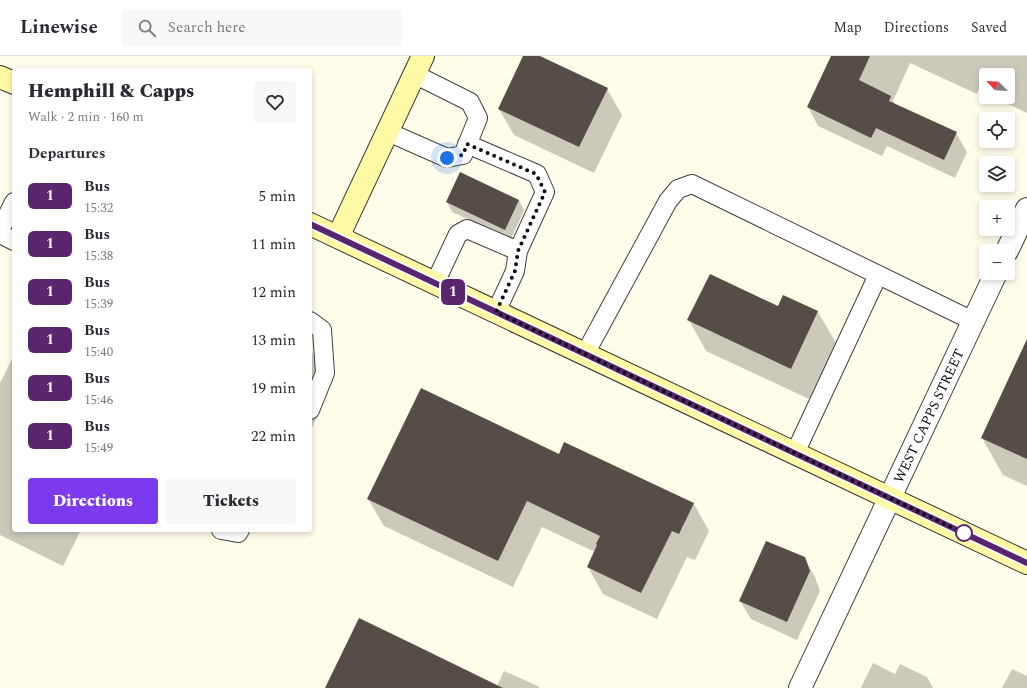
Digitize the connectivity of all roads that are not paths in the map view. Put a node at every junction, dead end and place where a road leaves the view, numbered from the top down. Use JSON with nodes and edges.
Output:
{"nodes":[{"id":1,"x":418,"y":65,"type":"edge"},
{"id":2,"x":0,"y":77,"type":"edge"},
{"id":3,"x":12,"y":82,"type":"edge"},
{"id":4,"x":388,"y":132,"type":"junction"},
{"id":5,"x":467,"y":144,"type":"junction"},
{"id":6,"x":12,"y":206,"type":"edge"},
{"id":7,"x":1027,"y":209,"type":"edge"},
{"id":8,"x":312,"y":225,"type":"edge"},
{"id":9,"x":0,"y":230,"type":"edge"},
{"id":10,"x":1022,"y":231,"type":"edge"},
{"id":11,"x":0,"y":234,"type":"edge"},
{"id":12,"x":338,"y":237,"type":"junction"},
{"id":13,"x":12,"y":239,"type":"edge"},
{"id":14,"x":1012,"y":244,"type":"edge"},
{"id":15,"x":518,"y":251,"type":"junction"},
{"id":16,"x":878,"y":275,"type":"junction"},
{"id":17,"x":993,"y":280,"type":"edge"},
{"id":18,"x":435,"y":283,"type":"junction"},
{"id":19,"x":496,"y":312,"type":"junction"},
{"id":20,"x":973,"y":321,"type":"junction"},
{"id":21,"x":312,"y":322,"type":"edge"},
{"id":22,"x":585,"y":354,"type":"junction"},
{"id":23,"x":312,"y":405,"type":"edge"},
{"id":24,"x":795,"y":453,"type":"junction"},
{"id":25,"x":889,"y":498,"type":"junction"},
{"id":26,"x":1027,"y":563,"type":"edge"},
{"id":27,"x":800,"y":688,"type":"edge"}],
"edges":[{"from":1,"to":4,"type":"main road"},
{"from":1,"to":5,"type":"lane"},
{"from":2,"to":3,"type":"main road"},
{"from":4,"to":5,"type":"lane"},
{"from":4,"to":12,"type":"main road"},
{"from":5,"to":15,"type":"lane"},
{"from":6,"to":9,"type":"lane"},
{"from":7,"to":10,"type":"street"},
{"from":8,"to":12,"type":"main road"},
{"from":10,"to":14,"type":"street"},
{"from":11,"to":13,"type":"lane"},
{"from":12,"to":18,"type":"main road"},
{"from":15,"to":18,"type":"lane"},
{"from":15,"to":19,"type":"lane"},
{"from":16,"to":20,"type":"lane"},
{"from":16,"to":22,"type":"lane"},
{"from":16,"to":24,"type":"lane"},
{"from":17,"to":20,"type":"street","name":"WEST CAPPS STREET"},
{"from":18,"to":19,"type":"main road"},
{"from":19,"to":22,"type":"main road"},
{"from":20,"to":25,"type":"street","name":"WEST CAPPS STREET"},
{"from":21,"to":23,"type":"lane"},
{"from":22,"to":24,"type":"main road"},
{"from":24,"to":25,"type":"main road"},
{"from":25,"to":26,"type":"main road"},
{"from":25,"to":27,"type":"street","name":"WEST CAPPS STREET"}]}
